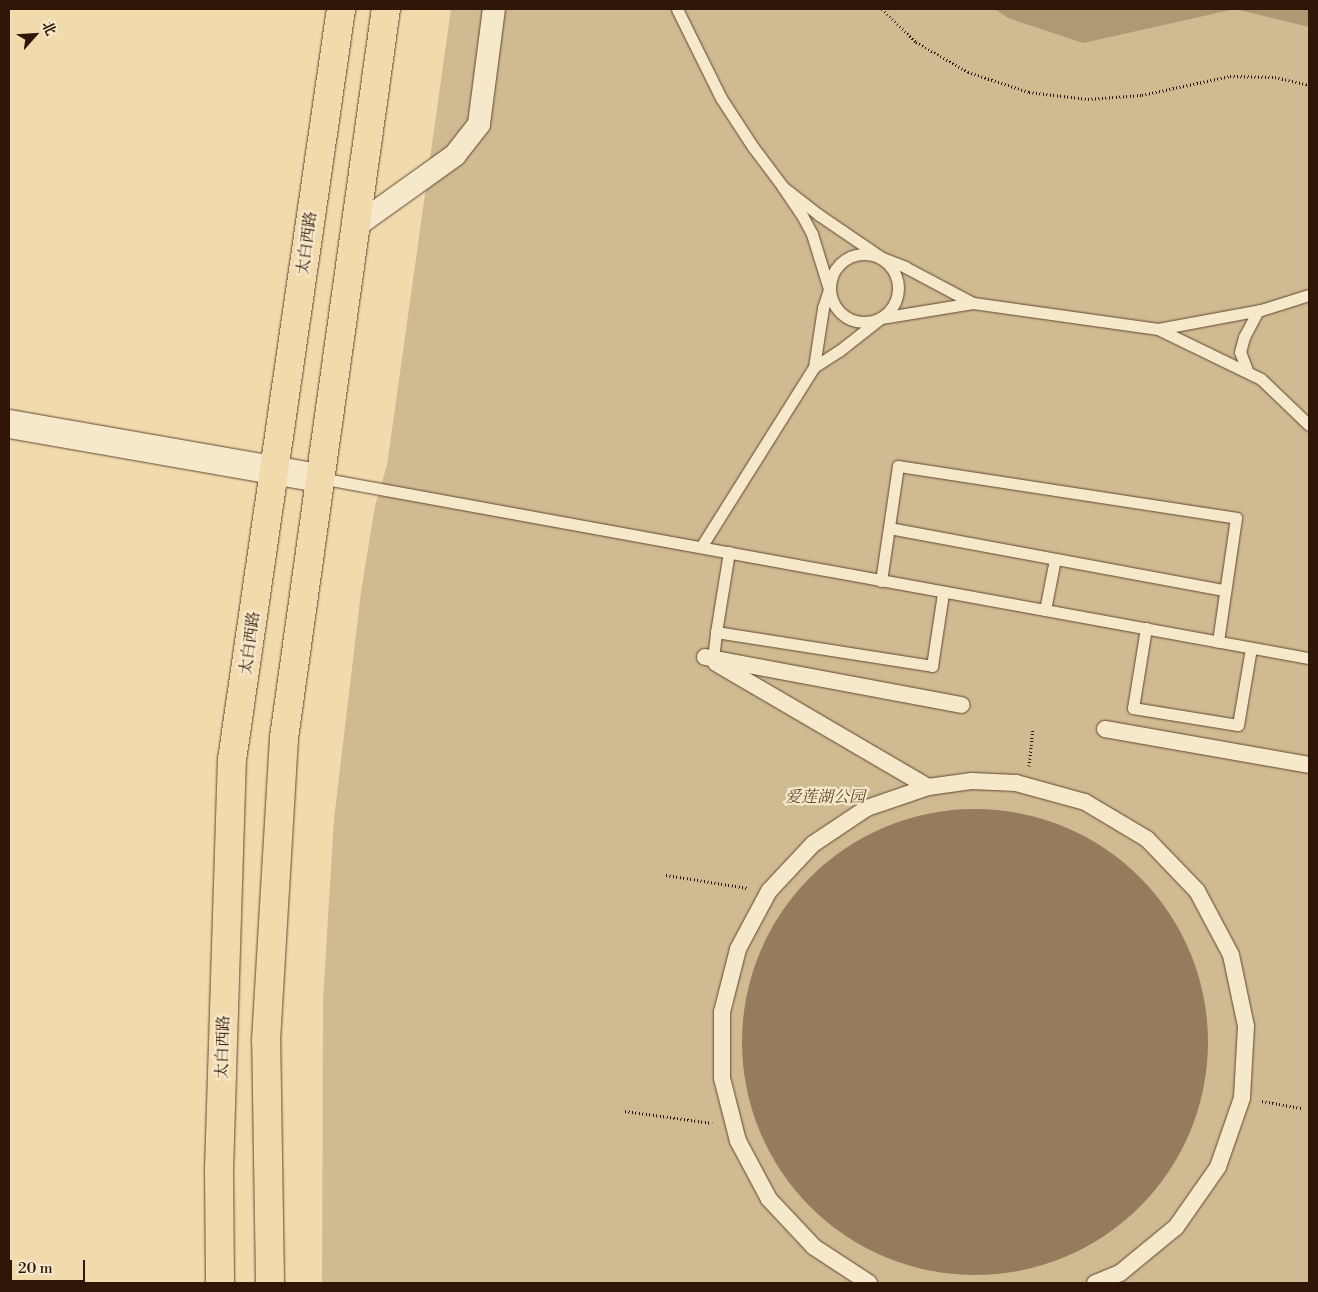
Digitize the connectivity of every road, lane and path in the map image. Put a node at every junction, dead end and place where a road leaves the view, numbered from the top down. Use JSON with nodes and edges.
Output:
{"nodes":[{"id":1,"x":341,"y":9,"type":"edge"},
{"id":2,"x":386,"y":9,"type":"edge"},
{"id":3,"x":494,"y":9,"type":"edge"},
{"id":4,"x":677,"y":9,"type":"edge"},
{"id":5,"x":882,"y":9,"type":"edge"},
{"id":6,"x":1309,"y":85,"type":"edge"},
{"id":7,"x":783,"y":187,"type":"junction"},
{"id":8,"x":356,"y":226,"type":"junction"},
{"id":9,"x":882,"y":258,"type":"junction"},
{"id":10,"x":829,"y":289,"type":"junction"},
{"id":11,"x":1309,"y":295,"type":"edge"},
{"id":12,"x":973,"y":303,"type":"junction"},
{"id":13,"x":1258,"y":311,"type":"junction"},
{"id":14,"x":881,"y":318,"type":"junction"},
{"id":15,"x":1158,"y":329,"type":"junction"},
{"id":16,"x":814,"y":367,"type":"junction"},
{"id":17,"x":1247,"y":370,"type":"junction"},
{"id":18,"x":1307,"y":420,"type":"edge"},
{"id":19,"x":9,"y":424,"type":"edge"},
{"id":20,"x":275,"y":468,"type":"junction"},
{"id":21,"x":320,"y":478,"type":"junction"},
{"id":22,"x":889,"y":528,"type":"junction"},
{"id":23,"x":701,"y":547,"type":"junction"},
{"id":24,"x":729,"y":552,"type":"junction"},
{"id":25,"x":1054,"y":559,"type":"junction"},
{"id":26,"x":880,"y":581,"type":"junction"},
{"id":27,"x":1225,"y":590,"type":"junction"},
{"id":28,"x":943,"y":593,"type":"junction"},
{"id":29,"x":1045,"y":610,"type":"junction"},
{"id":30,"x":1146,"y":628,"type":"junction"},
{"id":31,"x":716,"y":632,"type":"junction"},
{"id":32,"x":1218,"y":642,"type":"junction"},
{"id":33,"x":1251,"y":648,"type":"junction"},
{"id":34,"x":713,"y":658,"type":"junction"},
{"id":35,"x":1309,"y":658,"type":"edge"},
{"id":36,"x":962,"y":705,"type":"dead end"},
{"id":37,"x":1033,"y":729,"type":"dead end"},
{"id":38,"x":1105,"y":729,"type":"dead end"},
{"id":39,"x":1309,"y":765,"type":"edge"},
{"id":40,"x":1026,"y":786,"type":"junction"},
{"id":41,"x":928,"y":787,"type":"junction"},
{"id":42,"x":666,"y":875,"type":"dead end"},
{"id":43,"x":769,"y":891,"type":"junction"},
{"id":44,"x":1242,"y":1098,"type":"junction"},
{"id":45,"x":1301,"y":1108,"type":"dead end"},
{"id":46,"x":625,"y":1111,"type":"dead end"},
{"id":47,"x":734,"y":1126,"type":"junction"},
{"id":48,"x":220,"y":1283,"type":"edge"},
{"id":49,"x":270,"y":1283,"type":"edge"},
{"id":50,"x":868,"y":1283,"type":"edge"},
{"id":51,"x":1095,"y":1283,"type":"edge"}],
"edges":[{"from":1,"to":20,"type":"main road","name":"太白西路"},
{"from":2,"to":8,"type":"main road"},
{"from":3,"to":8,"type":"street"},
{"from":4,"to":7,"type":"lane"},
{"from":5,"to":6,"type":"path"},
{"from":7,"to":9,"type":"lane"},
{"from":7,"to":10,"type":"lane"},
{"from":8,"to":21,"type":"main road"},
{"from":9,"to":10,"type":"lane"},
{"from":9,"to":12,"type":"lane"},
{"from":9,"to":14,"type":"lane"},
{"from":10,"to":14,"type":"lane"},
{"from":10,"to":16,"type":"lane"},
{"from":11,"to":13,"type":"lane"},
{"from":12,"to":14,"type":"lane"},
{"from":12,"to":15,"type":"lane"},
{"from":13,"to":15,"type":"lane"},
{"from":13,"to":17,"type":"lane"},
{"from":14,"to":16,"type":"lane"},
{"from":15,"to":17,"type":"lane"},
{"from":16,"to":23,"type":"lane"},
{"from":17,"to":18,"type":"lane"},
{"from":19,"to":20,"type":"street"},
{"from":20,"to":21,"type":"street"},
{"from":20,"to":48,"type":"main road","name":"太白西路"},
{"from":21,"to":23,"type":"lane"},
{"from":21,"to":49,"type":"main road"},
{"from":22,"to":25,"type":"lane"},
{"from":22,"to":26,"type":"lane"},
{"from":22,"to":27,"type":"lane"},
{"from":23,"to":24,"type":"lane"},
{"from":24,"to":26,"type":"lane"},
{"from":24,"to":31,"type":"lane"},
{"from":25,"to":27,"type":"lane"},
{"from":25,"to":29,"type":"lane"},
{"from":26,"to":28,"type":"lane"},
{"from":27,"to":32,"type":"lane"},
{"from":28,"to":29,"type":"lane"},
{"from":28,"to":31,"type":"lane"},
{"from":29,"to":30,"type":"lane"},
{"from":30,"to":32,"type":"lane"},
{"from":30,"to":33,"type":"lane"},
{"from":31,"to":34,"type":"lane"},
{"from":32,"to":33,"type":"lane"},
{"from":33,"to":35,"type":"lane"},
{"from":34,"to":36,"type":"street"},
{"from":34,"to":41,"type":"street"},
{"from":37,"to":40,"type":"path"},
{"from":38,"to":39,"type":"street"},
{"from":40,"to":41,"type":"street"},
{"from":40,"to":44,"type":"street"},
{"from":41,"to":43,"type":"street"},
{"from":42,"to":43,"type":"path"},
{"from":43,"to":47,"type":"street"},
{"from":44,"to":45,"type":"path"},
{"from":44,"to":51,"type":"street"},
{"from":46,"to":47,"type":"path"},
{"from":47,"to":50,"type":"street"}]}
